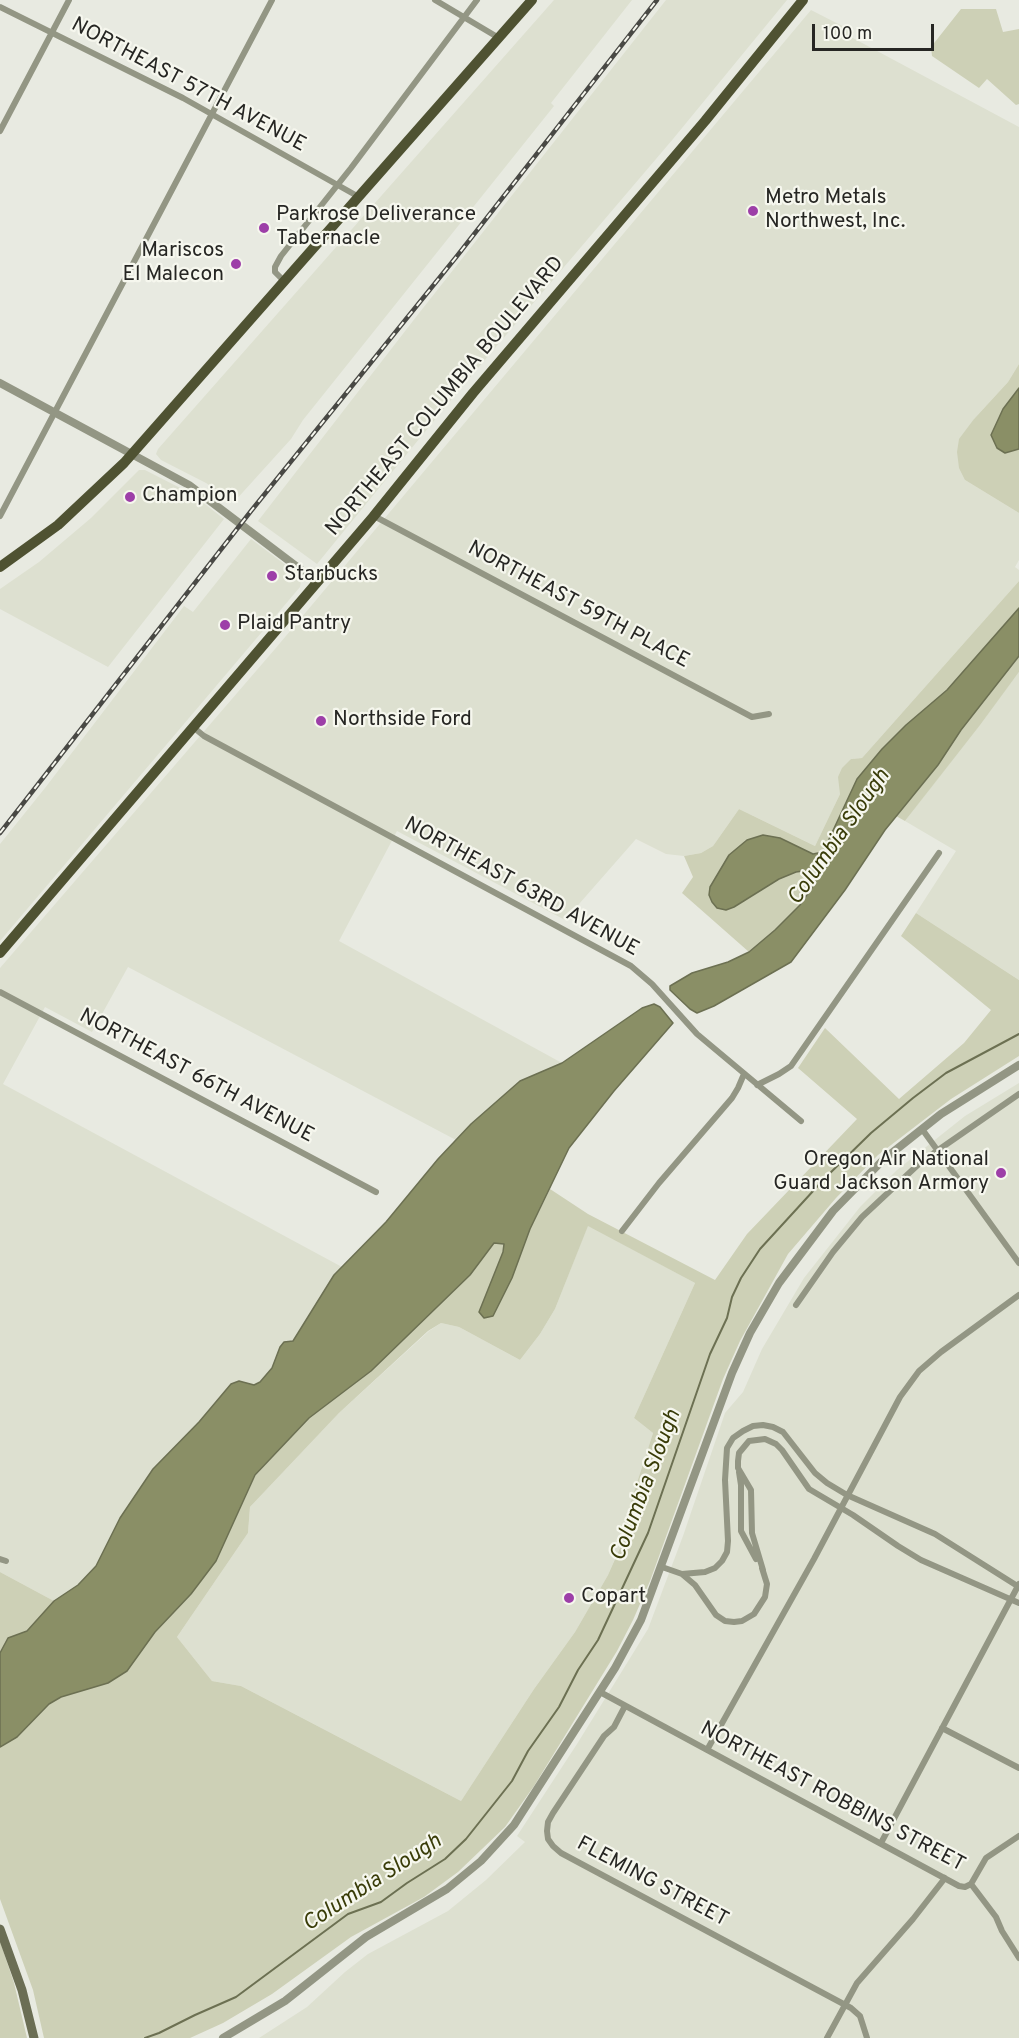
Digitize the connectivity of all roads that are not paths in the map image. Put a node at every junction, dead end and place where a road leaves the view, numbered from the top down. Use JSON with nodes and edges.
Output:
{"nodes":[{"id":1,"x":69,"y":0,"type":"edge"},
{"id":2,"x":272,"y":0,"type":"edge"},
{"id":3,"x":435,"y":0,"type":"edge"},
{"id":4,"x":477,"y":0,"type":"edge"},
{"id":5,"x":532,"y":0,"type":"edge"},
{"id":6,"x":803,"y":0,"type":"edge"},
{"id":7,"x":0,"y":7,"type":"edge"},
{"id":8,"x":466,"y":17,"type":"junction"},
{"id":9,"x":52,"y":32,"type":"junction"},
{"id":10,"x":499,"y":38,"type":"junction"},
{"id":11,"x":212,"y":114,"type":"junction"},
{"id":12,"x":0,"y":130,"type":"edge"},
{"id":13,"x":338,"y":185,"type":"junction"},
{"id":14,"x":359,"y":196,"type":"junction"},
{"id":15,"x":284,"y":281,"type":"junction"},
{"id":16,"x":0,"y":383,"type":"edge"},
{"id":17,"x":54,"y":412,"type":"junction"},
{"id":18,"x":132,"y":453,"type":"junction"},
{"id":19,"x":0,"y":516,"type":"edge"},
{"id":20,"x":374,"y":516,"type":"junction"},
{"id":21,"x":0,"y":567,"type":"edge"},
{"id":22,"x":317,"y":582,"type":"junction"},
{"id":23,"x":769,"y":714,"type":"dead end"},
{"id":24,"x":193,"y":727,"type":"junction"},
{"id":25,"x":939,"y":853,"type":"dead end"},
{"id":26,"x":0,"y":953,"type":"edge"},
{"id":27,"x":0,"y":992,"type":"edge"},
{"id":28,"x":1019,"y":1065,"type":"edge"},
{"id":29,"x":744,"y":1074,"type":"junction"},
{"id":30,"x":757,"y":1085,"type":"junction"},
{"id":31,"x":1019,"y":1095,"type":"edge"},
{"id":32,"x":801,"y":1121,"type":"dead end"},
{"id":33,"x":922,"y":1128,"type":"junction"},
{"id":34,"x":938,"y":1149,"type":"junction"},
{"id":35,"x":376,"y":1192,"type":"dead end"},
{"id":36,"x":622,"y":1231,"type":"dead end"},
{"id":37,"x":1019,"y":1263,"type":"edge"},
{"id":38,"x":1019,"y":1295,"type":"edge"},
{"id":39,"x":796,"y":1305,"type":"dead end"},
{"id":40,"x":738,"y":1468,"type":"junction"},
{"id":41,"x":847,"y":1495,"type":"junction"},
{"id":42,"x":840,"y":1507,"type":"junction"},
{"id":43,"x":662,"y":1567,"type":"junction"},
{"id":44,"x":763,"y":1570,"type":"junction"},
{"id":45,"x":681,"y":1574,"type":"junction"},
{"id":46,"x":1018,"y":1585,"type":"edge"},
{"id":47,"x":1011,"y":1599,"type":"junction"},
{"id":48,"x":1019,"y":1603,"type":"edge"},
{"id":49,"x":600,"y":1692,"type":"junction"},
{"id":50,"x":625,"y":1706,"type":"junction"},
{"id":51,"x":942,"y":1728,"type":"junction"},
{"id":52,"x":707,"y":1750,"type":"junction"},
{"id":53,"x":1019,"y":1768,"type":"edge"},
{"id":54,"x":1019,"y":1836,"type":"edge"},
{"id":55,"x":881,"y":1843,"type":"junction"},
{"id":56,"x":945,"y":1878,"type":"junction"},
{"id":57,"x":971,"y":1884,"type":"junction"},
{"id":58,"x":0,"y":1929,"type":"edge"},
{"id":59,"x":1019,"y":1958,"type":"edge"},
{"id":60,"x":844,"y":2004,"type":"junction"},
{"id":61,"x":34,"y":2038,"type":"edge"},
{"id":62,"x":223,"y":2038,"type":"edge"},
{"id":63,"x":826,"y":2038,"type":"edge"},
{"id":64,"x":867,"y":2038,"type":"edge"}],
"edges":[{"from":1,"to":9,"type":"street"},
{"from":2,"to":11,"type":"street"},
{"from":3,"to":8,"type":"street"},
{"from":4,"to":8,"type":"street"},
{"from":5,"to":10,"type":"main road"},
{"from":6,"to":20,"type":"main road","name":"NORTHEAST COLUMBIA BOULEVARD"},
{"from":7,"to":9,"type":"street","name":"NORTHEAST 57TH AVENUE"},
{"from":8,"to":10,"type":"street"},
{"from":8,"to":13,"type":"street"},
{"from":9,"to":11,"type":"street","name":"NORTHEAST 57TH AVENUE"},
{"from":9,"to":12,"type":"street"},
{"from":10,"to":14,"type":"main road"},
{"from":11,"to":13,"type":"street","name":"NORTHEAST 57TH AVENUE"},
{"from":11,"to":17,"type":"street"},
{"from":13,"to":14,"type":"street","name":"NORTHEAST 57TH AVENUE"},
{"from":13,"to":15,"type":"street"},
{"from":14,"to":15,"type":"main road"},
{"from":15,"to":18,"type":"main road"},
{"from":16,"to":17,"type":"street"},
{"from":17,"to":18,"type":"street"},
{"from":17,"to":19,"type":"street"},
{"from":18,"to":21,"type":"main road"},
{"from":18,"to":22,"type":"street"},
{"from":20,"to":22,"type":"main road","name":"NORTHEAST COLUMBIA BOULEVARD"},
{"from":20,"to":23,"type":"street","name":"NORTHEAST 59TH PLACE"},
{"from":22,"to":24,"type":"main road","name":"NORTHEAST COLUMBIA BOULEVARD"},
{"from":24,"to":26,"type":"main road","name":"NORTHEAST COLUMBIA BOULEVARD"},
{"from":24,"to":29,"type":"street","name":"NORTHEAST 63RD AVENUE"},
{"from":25,"to":30,"type":"street"},
{"from":27,"to":35,"type":"street","name":"NORTHEAST 66TH AVENUE"},
{"from":28,"to":33,"type":"street"},
{"from":29,"to":30,"type":"street","name":"NORTHEAST 63RD AVENUE"},
{"from":29,"to":36,"type":"street"},
{"from":30,"to":32,"type":"street","name":"NORTHEAST 63RD AVENUE"},
{"from":31,"to":34,"type":"street"},
{"from":33,"to":34,"type":"street"},
{"from":33,"to":43,"type":"street"},
{"from":34,"to":37,"type":"street"},
{"from":34,"to":39,"type":"street"},
{"from":38,"to":41,"type":"street"},
{"from":40,"to":42,"type":"street"},
{"from":40,"to":44,"type":"street"},
{"from":40,"to":44,"type":"street"},
{"from":41,"to":42,"type":"street"},
{"from":41,"to":45,"type":"street"},
{"from":41,"to":46,"type":"street"},
{"from":42,"to":47,"type":"street"},
{"from":42,"to":52,"type":"street"},
{"from":43,"to":45,"type":"street"},
{"from":43,"to":49,"type":"street"},
{"from":44,"to":45,"type":"street"},
{"from":46,"to":47,"type":"street"},
{"from":47,"to":48,"type":"street"},
{"from":47,"to":51,"type":"street"},
{"from":49,"to":50,"type":"street","name":"NORTHEAST ROBBINS STREET"},
{"from":49,"to":62,"type":"street"},
{"from":50,"to":52,"type":"street","name":"NORTHEAST ROBBINS STREET"},
{"from":50,"to":60,"type":"street","name":"FLEMING STREET"},
{"from":51,"to":53,"type":"street"},
{"from":51,"to":55,"type":"street"},
{"from":52,"to":55,"type":"street","name":"NORTHEAST ROBBINS STREET"},
{"from":54,"to":57,"type":"street"},
{"from":55,"to":56,"type":"street","name":"NORTHEAST ROBBINS STREET"},
{"from":56,"to":57,"type":"street","name":"NORTHEAST ROBBINS STREET"},
{"from":56,"to":60,"type":"street"},
{"from":57,"to":59,"type":"street","name":"NORTHEAST ROBBINS STREET"},
{"from":58,"to":61,"type":"main road"},
{"from":60,"to":63,"type":"street"},
{"from":60,"to":64,"type":"street","name":"FLEMING STREET"}]}
